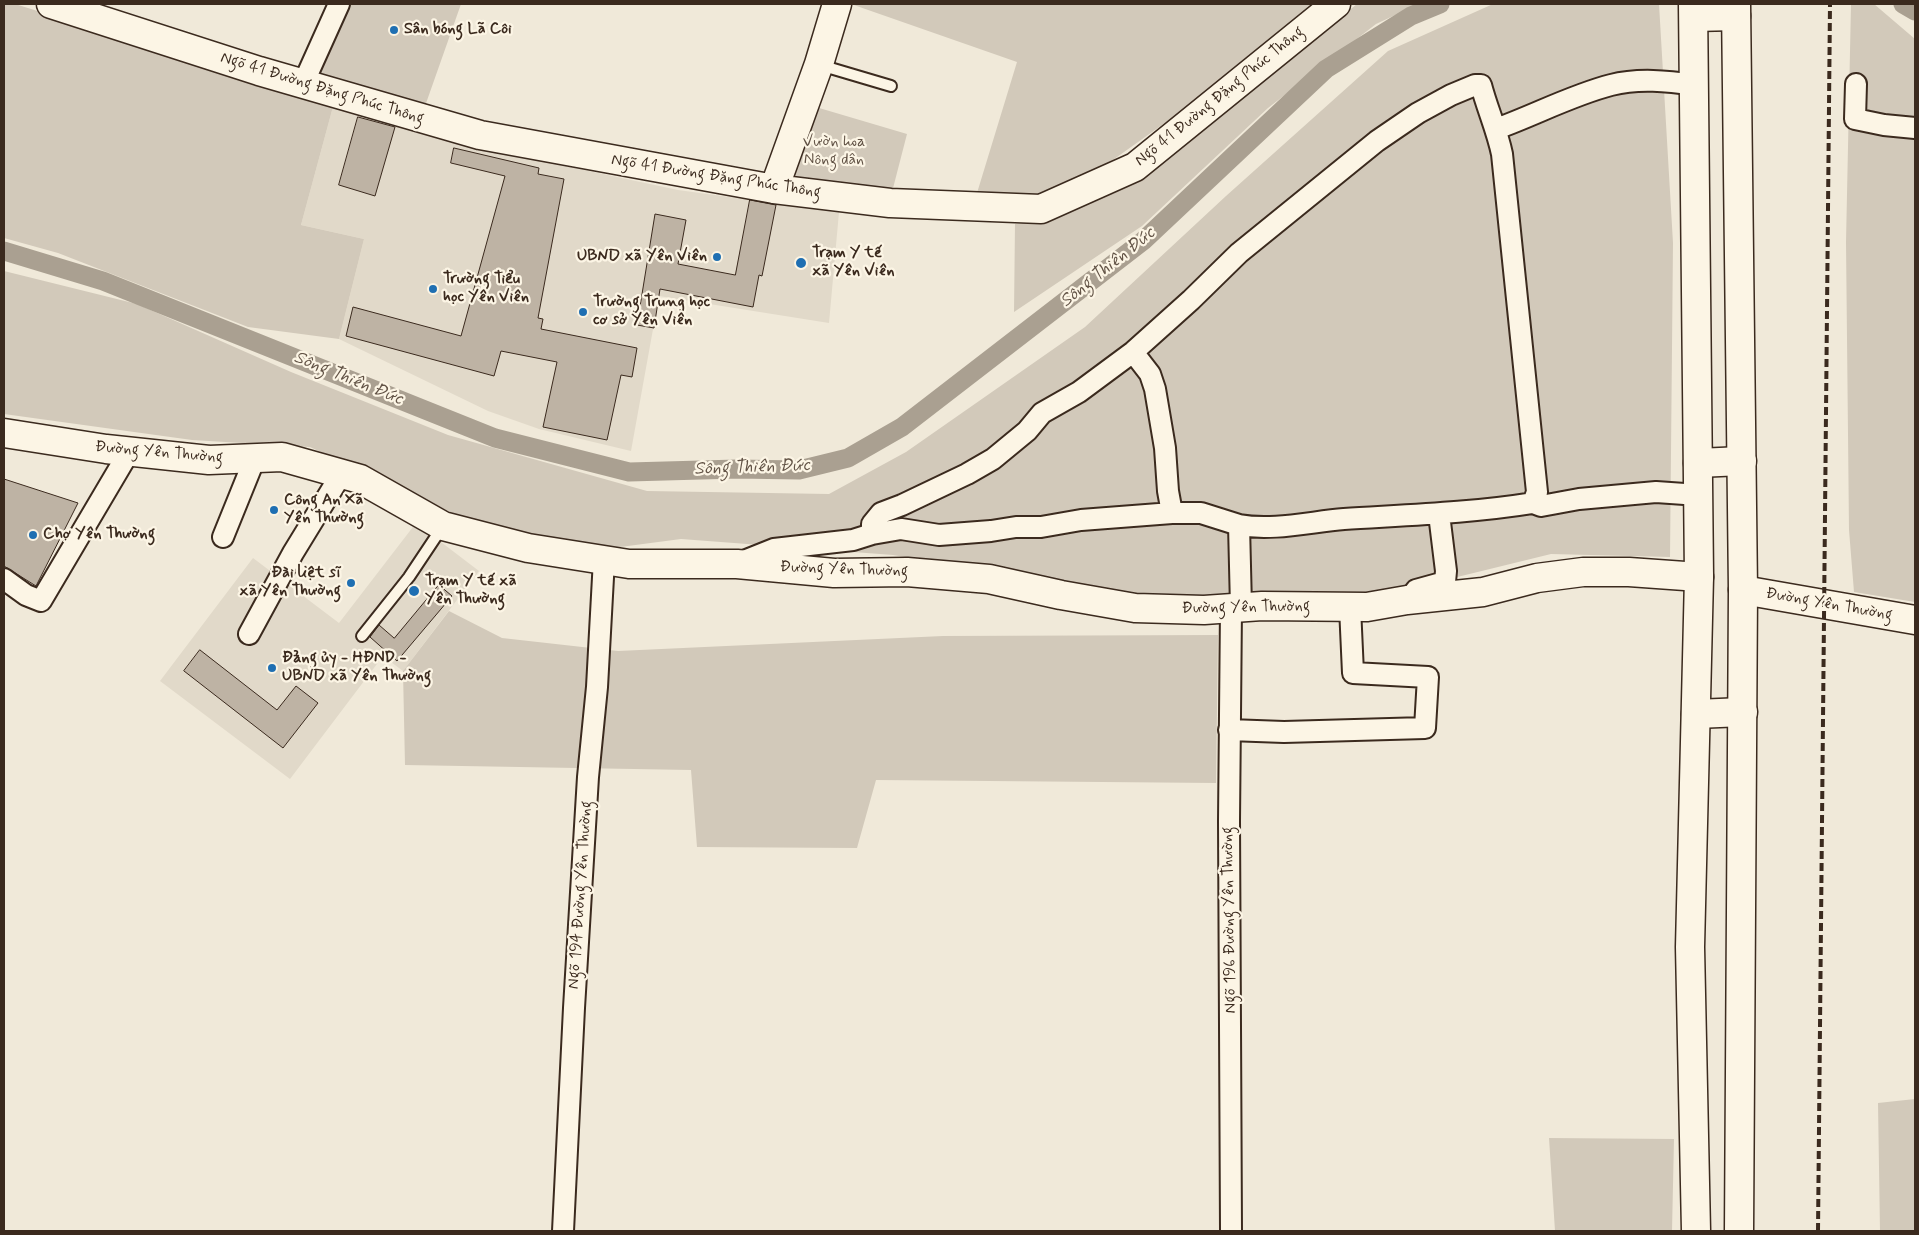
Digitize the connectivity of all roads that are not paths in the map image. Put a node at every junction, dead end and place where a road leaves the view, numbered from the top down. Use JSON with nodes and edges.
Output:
{"nodes":[{"id":1,"x":51,"y":4,"type":"edge"},
{"id":2,"x":339,"y":4,"type":"edge"},
{"id":3,"x":837,"y":4,"type":"edge"},
{"id":4,"x":1336,"y":4,"type":"edge"},
{"id":5,"x":1694,"y":10,"type":"edge"},
{"id":6,"x":1736,"y":10,"type":"edge"},
{"id":7,"x":820,"y":64,"type":"junction"},
{"id":8,"x":303,"y":84,"type":"junction"},
{"id":9,"x":1856,"y":84,"type":"dead end"},
{"id":10,"x":1695,"y":85,"type":"junction"},
{"id":11,"x":891,"y":86,"type":"dead end"},
{"id":12,"x":1915,"y":128,"type":"edge"},
{"id":13,"x":1496,"y":129,"type":"junction"},
{"id":14,"x":774,"y":188,"type":"junction"},
{"id":15,"x":1133,"y":352,"type":"junction"},
{"id":16,"x":4,"y":433,"type":"edge"},
{"id":17,"x":129,"y":452,"type":"junction"},
{"id":18,"x":255,"y":458,"type":"junction"},
{"id":19,"x":1742,"y":462,"type":"junction"},
{"id":20,"x":1698,"y":463,"type":"junction"},
{"id":21,"x":342,"y":473,"type":"junction"},
{"id":22,"x":1699,"y":495,"type":"junction"},
{"id":23,"x":1533,"y":502,"type":"junction"},
{"id":24,"x":1172,"y":513,"type":"junction"},
{"id":25,"x":1439,"y":514,"type":"junction"},
{"id":26,"x":1239,"y":525,"type":"junction"},
{"id":27,"x":443,"y":526,"type":"junction"},
{"id":28,"x":872,"y":534,"type":"junction"},
{"id":29,"x":223,"y":537,"type":"dead end"},
{"id":30,"x":604,"y":559,"type":"junction"},
{"id":31,"x":738,"y":564,"type":"junction"},
{"id":32,"x":1700,"y":576,"type":"junction"},
{"id":33,"x":4,"y":579,"type":"edge"},
{"id":34,"x":1744,"y":590,"type":"junction"},
{"id":35,"x":1391,"y":602,"type":"junction"},
{"id":36,"x":1350,"y":607,"type":"junction"},
{"id":37,"x":1236,"y":608,"type":"junction"},
{"id":38,"x":1915,"y":620,"type":"edge"},
{"id":39,"x":248,"y":634,"type":"dead end"},
{"id":40,"x":362,"y":636,"type":"dead end"},
{"id":41,"x":1742,"y":712,"type":"junction"},
{"id":42,"x":1696,"y":714,"type":"junction"},
{"id":43,"x":1229,"y":730,"type":"junction"},
{"id":44,"x":563,"y":1231,"type":"edge"},
{"id":45,"x":1231,"y":1231,"type":"edge"},
{"id":46,"x":1696,"y":1231,"type":"edge"},
{"id":47,"x":1739,"y":1231,"type":"edge"}],
"edges":[{"from":1,"to":8,"type":"main road","name":"Ngõ 41 Đường Đặng Phúc Thông"},
{"from":2,"to":8,"type":"street"},
{"from":3,"to":7,"type":"main road"},
{"from":4,"to":14,"type":"main road","name":"Ngõ 41 Đường Đặng Phúc Thông"},
{"from":5,"to":6,"type":"main road"},
{"from":5,"to":10,"type":"main road"},
{"from":6,"to":19,"type":"main road"},
{"from":7,"to":11,"type":"lane"},
{"from":7,"to":14,"type":"main road"},
{"from":8,"to":14,"type":"main road","name":"Ngõ 41 Đường Đặng Phúc Thông"},
{"from":9,"to":12,"type":"street"},
{"from":10,"to":13,"type":"street"},
{"from":10,"to":20,"type":"main road"},
{"from":13,"to":15,"type":"street"},
{"from":13,"to":23,"type":"street"},
{"from":15,"to":24,"type":"street"},
{"from":15,"to":28,"type":"street"},
{"from":16,"to":17,"type":"main road","name":"Đường Yên Thường"},
{"from":17,"to":18,"type":"main road","name":"Đường Yên Thường"},
{"from":17,"to":33,"type":"street"},
{"from":18,"to":21,"type":"main road","name":"Đường Yên Thường"},
{"from":18,"to":29,"type":"street"},
{"from":19,"to":20,"type":"main road"},
{"from":19,"to":34,"type":"main road"},
{"from":20,"to":22,"type":"main road"},
{"from":21,"to":27,"type":"main road","name":"Đường Yên Thường"},
{"from":21,"to":39,"type":"street"},
{"from":22,"to":23,"type":"street"},
{"from":22,"to":32,"type":"main road"},
{"from":23,"to":25,"type":"street"},
{"from":24,"to":26,"type":"street"},
{"from":24,"to":28,"type":"street"},
{"from":25,"to":26,"type":"street"},
{"from":25,"to":35,"type":"street"},
{"from":26,"to":37,"type":"street","name":"Ngõ 196 Đường Yên Thường"},
{"from":27,"to":30,"type":"main road","name":"Đường Yên Thường"},
{"from":27,"to":40,"type":"lane"},
{"from":28,"to":31,"type":"street"},
{"from":30,"to":31,"type":"main road","name":"Đường Yên Thường"},
{"from":30,"to":44,"type":"street","name":"Ngõ 194 Đường Yên Thường"},
{"from":31,"to":37,"type":"main road","name":"Đường Yên Thường"},
{"from":32,"to":35,"type":"main road","name":"Đường Yên Thường"},
{"from":32,"to":42,"type":"main road"},
{"from":34,"to":38,"type":"main road","name":"Đường Yên Thường"},
{"from":34,"to":41,"type":"main road"},
{"from":35,"to":36,"type":"main road","name":"Đường Yên Thường"},
{"from":36,"to":37,"type":"main road","name":"Đường Yên Thường"},
{"from":36,"to":43,"type":"street"},
{"from":37,"to":43,"type":"street","name":"Ngõ 196 Đường Yên Thường"},
{"from":41,"to":42,"type":"main road"},
{"from":41,"to":47,"type":"main road"},
{"from":42,"to":46,"type":"main road"},
{"from":43,"to":45,"type":"street","name":"Ngõ 196 Đường Yên Thường"}]}
